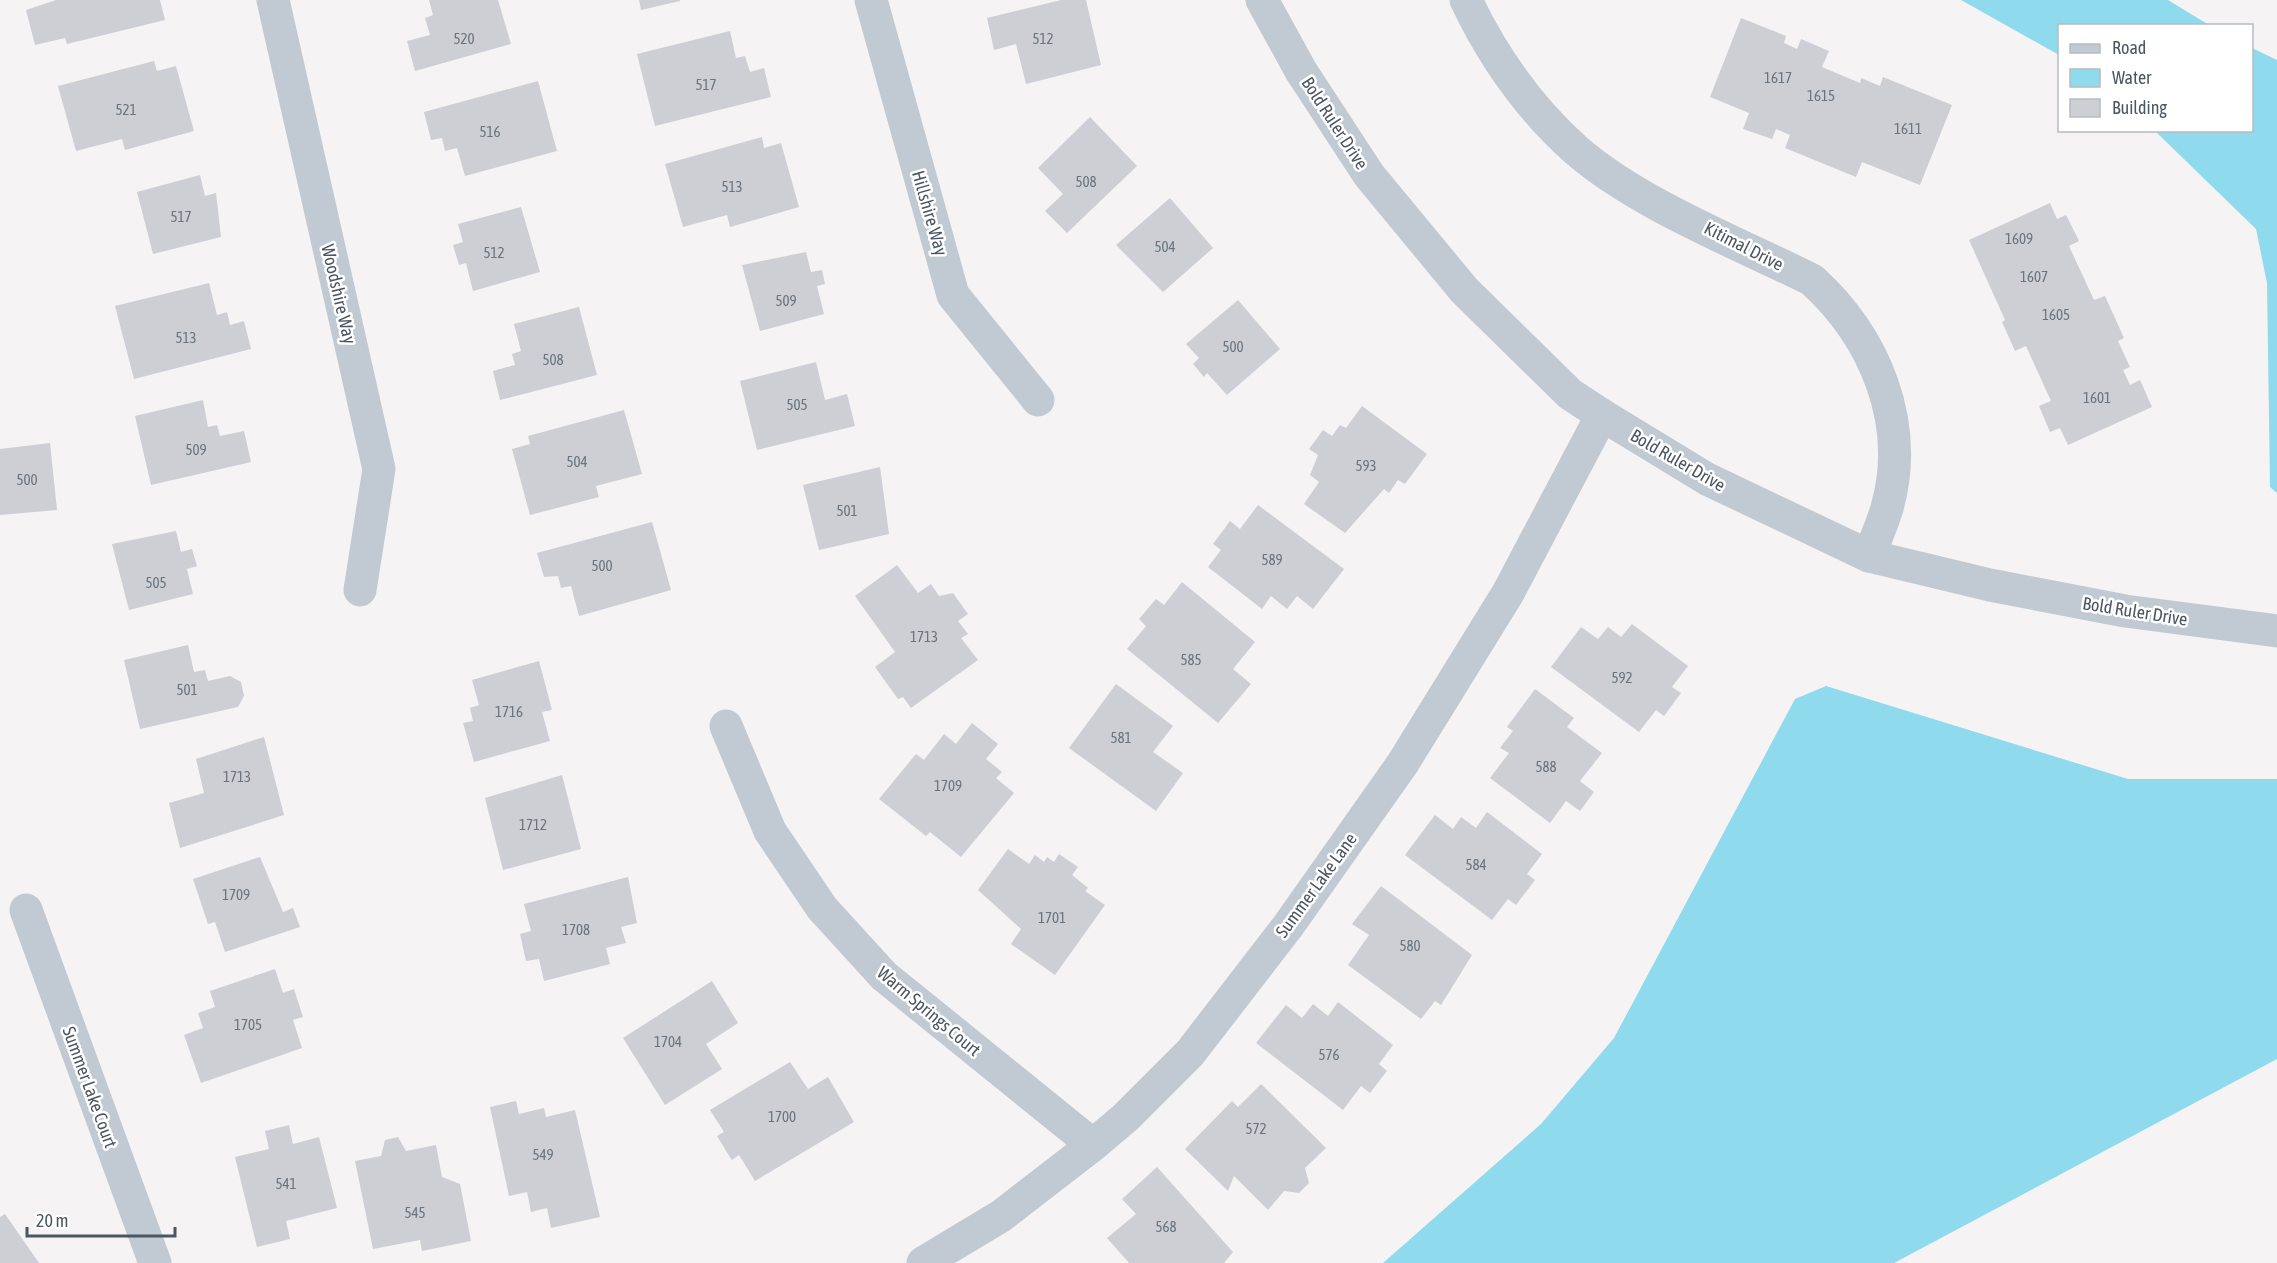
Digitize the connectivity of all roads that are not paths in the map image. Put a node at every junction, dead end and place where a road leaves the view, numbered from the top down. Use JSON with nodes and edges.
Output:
{"nodes":[{"id":1,"x":273,"y":0,"type":"edge"},
{"id":2,"x":871,"y":0,"type":"edge"},
{"id":3,"x":1262,"y":0,"type":"edge"},
{"id":4,"x":1466,"y":0,"type":"edge"},
{"id":5,"x":1038,"y":400,"type":"dead end"},
{"id":6,"x":1602,"y":415,"type":"junction"},
{"id":7,"x":1869,"y":556,"type":"junction"},
{"id":8,"x":360,"y":590,"type":"dead end"},
{"id":9,"x":2277,"y":631,"type":"edge"},
{"id":10,"x":726,"y":726,"type":"dead end"},
{"id":11,"x":26,"y":910,"type":"dead end"},
{"id":12,"x":1093,"y":1145,"type":"junction"},
{"id":13,"x":155,"y":1263,"type":"edge"},
{"id":14,"x":923,"y":1263,"type":"edge"}],
"edges":[{"from":1,"to":8,"type":"street","name":"Woodshire Way"},
{"from":2,"to":5,"type":"street","name":"Hillshire Way"},
{"from":3,"to":6,"type":"street","name":"Bold Ruler Drive"},
{"from":4,"to":7,"type":"street","name":"Kitimal Drive"},
{"from":6,"to":7,"type":"street","name":"Bold Ruler Drive"},
{"from":6,"to":12,"type":"street","name":"Summer Lake Lane"},
{"from":7,"to":9,"type":"street","name":"Bold Ruler Drive"},
{"from":10,"to":12,"type":"street","name":"Warm Springs Court"},
{"from":11,"to":13,"type":"street","name":"Summer Lake Court"},
{"from":12,"to":14,"type":"street","name":"Summer Lake Lane"}]}
